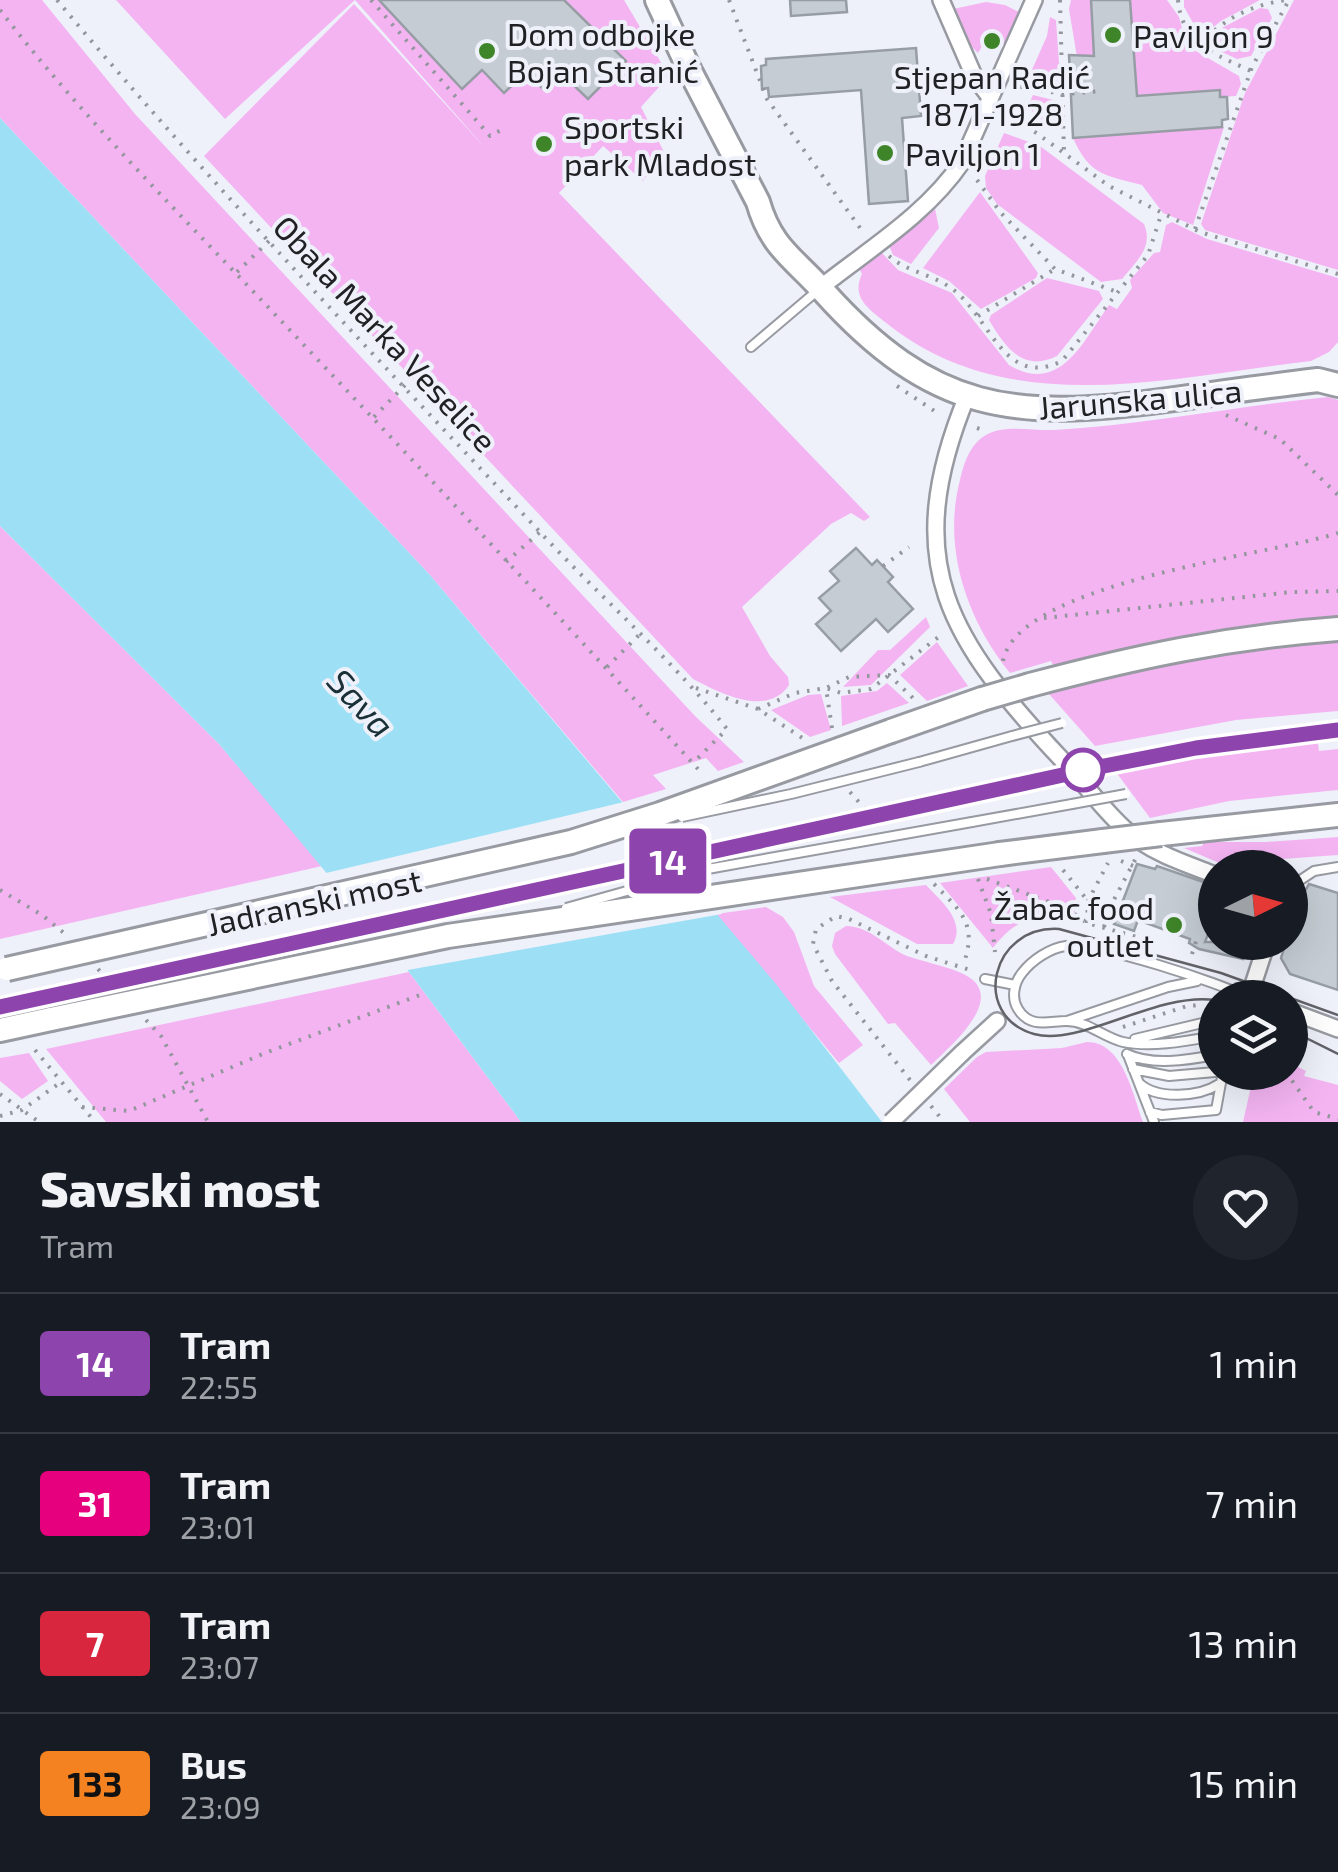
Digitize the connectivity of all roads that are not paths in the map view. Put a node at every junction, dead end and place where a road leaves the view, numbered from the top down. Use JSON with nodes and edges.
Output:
{"nodes":[{"id":1,"x":657,"y":0,"type":"edge"},
{"id":2,"x":940,"y":0,"type":"edge"},
{"id":3,"x":1034,"y":0,"type":"edge"},
{"id":4,"x":989,"y":96,"type":"junction"},
{"id":5,"x":820,"y":288,"type":"junction"},
{"id":6,"x":750,"y":347,"type":"dead end"},
{"id":7,"x":1331,"y":377,"type":"edge"},
{"id":8,"x":966,"y":396,"type":"junction"},
{"id":9,"x":1338,"y":629,"type":"edge"},
{"id":10,"x":1062,"y":722,"type":"dead end"},
{"id":11,"x":1126,"y":794,"type":"dead end"},
{"id":12,"x":1338,"y":815,"type":"edge"},
{"id":13,"x":618,"y":828,"type":"junction"},
{"id":14,"x":1338,"y":867,"type":"edge"},
{"id":15,"x":1198,"y":869,"type":"edge"},
{"id":16,"x":1308,"y":876,"type":"edge"},
{"id":17,"x":494,"y":928,"type":"junction"},
{"id":18,"x":4,"y":970,"type":"edge"},
{"id":19,"x":986,"y":980,"type":"road end"},
{"id":20,"x":1198,"y":980,"type":"edge"},
{"id":21,"x":1198,"y":982,"type":"edge"},
{"id":22,"x":1016,"y":985,"type":"junction"},
{"id":23,"x":1018,"y":1008,"type":"junction"},
{"id":24,"x":1308,"y":1018,"type":"edge"},
{"id":25,"x":1067,"y":1021,"type":"junction"},
{"id":26,"x":997,"y":1022,"type":"joint"},
{"id":27,"x":1198,"y":1024,"type":"edge"},
{"id":28,"x":1338,"y":1029,"type":"edge"},
{"id":29,"x":0,"y":1030,"type":"edge"},
{"id":30,"x":1198,"y":1038,"type":"edge"},
{"id":31,"x":1121,"y":1042,"type":"junction"},
{"id":32,"x":1127,"y":1054,"type":"junction"},
{"id":33,"x":1198,"y":1057,"type":"edge"},
{"id":34,"x":1133,"y":1069,"type":"junction"},
{"id":35,"x":1198,"y":1073,"type":"edge"},
{"id":36,"x":1139,"y":1083,"type":"junction"},
{"id":37,"x":1204,"y":1090,"type":"edge"},
{"id":38,"x":1220,"y":1090,"type":"edge"},
{"id":39,"x":1216,"y":1110,"type":"junction"},
{"id":40,"x":1150,"y":1112,"type":"junction"},
{"id":41,"x":890,"y":1122,"type":"edge"},
{"id":42,"x":1154,"y":1122,"type":"edge"},
{"id":43,"x":1214,"y":1122,"type":"edge"}],
"edges":[{"from":1,"to":5,"type":"main road","name":"Jarunska ulica"},
{"from":2,"to":4,"type":"street"},
{"from":3,"to":4,"type":"street"},
{"from":4,"to":5,"type":"street"},
{"from":5,"to":6,"type":"lane"},
{"from":5,"to":8,"type":"main road","name":"Jarunska ulica"},
{"from":7,"to":8,"type":"main road","name":"Jarunska ulica"},
{"from":8,"to":15,"type":"street"},
{"from":9,"to":13,"type":"main road","name":"Jadranski most","bridge":true},
{"from":10,"to":13,"type":"lane","name":"Jadranski most","bridge":true},
{"from":11,"to":17,"type":"lane","name":"Jadranski most","bridge":true},
{"from":12,"to":17,"type":"main road","name":"Jadranski most","bridge":true},
{"from":13,"to":18,"type":"main road","name":"Jadranski most","bridge":true},
{"from":14,"to":16,"type":"lane"},
{"from":17,"to":29,"type":"main road","name":"Jadranski most","bridge":true},
{"from":19,"to":22,"type":"lane"},
{"from":20,"to":22,"type":"lane"},
{"from":21,"to":25,"type":"lane"},
{"from":22,"to":23,"type":"lane"},
{"from":23,"to":25,"type":"lane"},
{"from":23,"to":26,"type":"lane"},
{"from":24,"to":28,"type":"street"},
{"from":25,"to":31,"type":"lane"},
{"from":26,"to":41,"type":"street","bridge":true},
{"from":27,"to":31,"type":"lane"},
{"from":30,"to":31,"type":"lane"},
{"from":31,"to":32,"type":"lane"},
{"from":32,"to":33,"type":"lane"},
{"from":32,"to":34,"type":"lane"},
{"from":34,"to":35,"type":"lane"},
{"from":34,"to":36,"type":"lane"},
{"from":36,"to":37,"type":"lane"},
{"from":36,"to":40,"type":"lane"},
{"from":38,"to":39,"type":"lane"},
{"from":39,"to":40,"type":"lane"},
{"from":39,"to":43,"type":"lane"},
{"from":40,"to":42,"type":"lane"}]}
